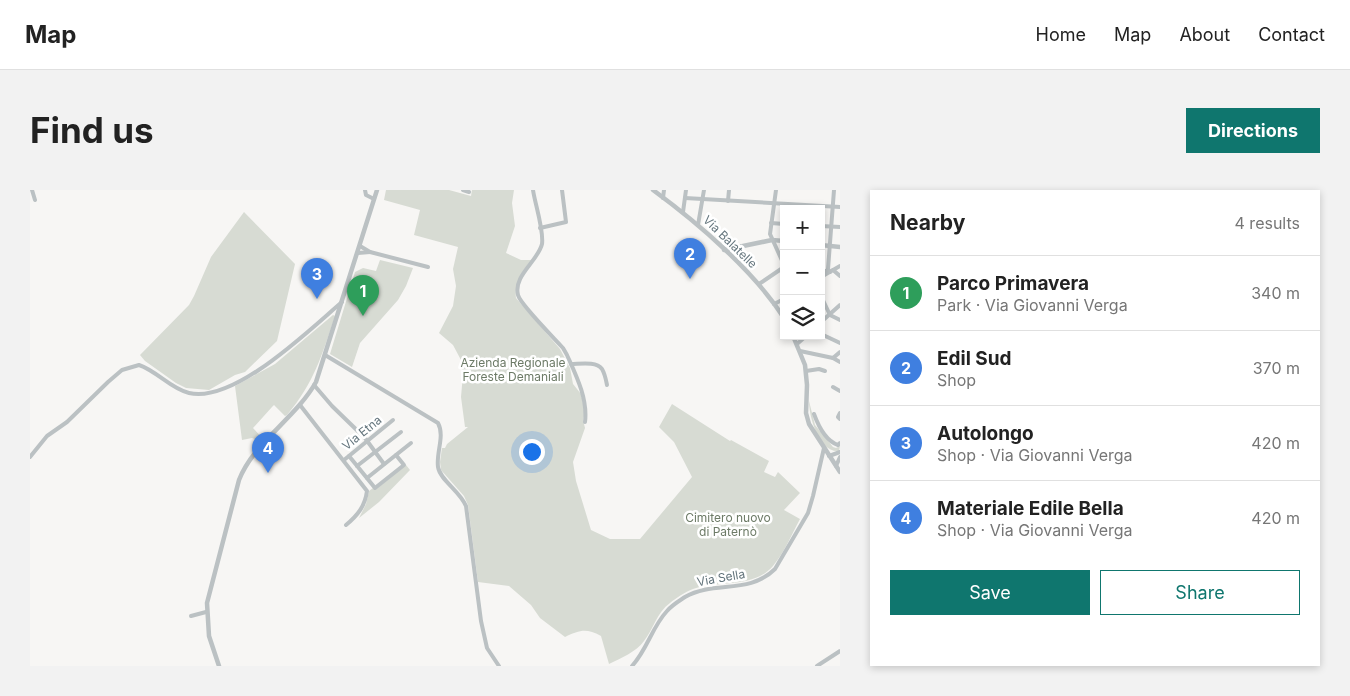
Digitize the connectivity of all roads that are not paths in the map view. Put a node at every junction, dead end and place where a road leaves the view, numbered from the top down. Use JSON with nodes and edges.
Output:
{"nodes":[{"id":1,"x":32,"y":190,"type":"edge"},
{"id":2,"x":365,"y":190,"type":"edge"},
{"id":3,"x":377,"y":190,"type":"edge"},
{"id":4,"x":463,"y":190,"type":"edge"},
{"id":5,"x":532,"y":190,"type":"edge"},
{"id":6,"x":562,"y":190,"type":"edge"},
{"id":7,"x":653,"y":190,"type":"edge"},
{"id":8,"x":664,"y":190,"type":"edge"},
{"id":9,"x":686,"y":190,"type":"edge"},
{"id":10,"x":704,"y":190,"type":"edge"},
{"id":11,"x":729,"y":190,"type":"edge"},
{"id":12,"x":776,"y":190,"type":"edge"},
{"id":13,"x":834,"y":190,"type":"edge"},
{"id":14,"x":469,"y":192,"type":"dead end"},
{"id":15,"x":663,"y":198,"type":"junction"},
{"id":16,"x":685,"y":198,"type":"junction"},
{"id":17,"x":374,"y":199,"type":"junction"},
{"id":18,"x":35,"y":200,"type":"dead end"},
{"id":19,"x":704,"y":200,"type":"junction"},
{"id":20,"x":728,"y":201,"type":"junction"},
{"id":21,"x":774,"y":203,"type":"junction"},
{"id":22,"x":833,"y":206,"type":"junction"},
{"id":23,"x":840,"y":207,"type":"edge"},
{"id":24,"x":683,"y":212,"type":"junction"},
{"id":25,"x":771,"y":223,"type":"junction"},
{"id":26,"x":780,"y":224,"type":"edge"},
{"id":27,"x":698,"y":225,"type":"junction"},
{"id":28,"x":825,"y":226,"type":"edge"},
{"id":29,"x":832,"y":226,"type":"junction"},
{"id":30,"x":840,"y":227,"type":"edge"},
{"id":31,"x":540,"y":228,"type":"junction"},
{"id":32,"x":772,"y":240,"type":"junction"},
{"id":33,"x":780,"y":241,"type":"edge"},
{"id":34,"x":825,"y":245,"type":"edge"},
{"id":35,"x":360,"y":246,"type":"junction"},
{"id":36,"x":830,"y":246,"type":"junction"},
{"id":37,"x":840,"y":248,"type":"edge"},
{"id":38,"x":724,"y":250,"type":"junction"},
{"id":39,"x":370,"y":252,"type":"junction"},
{"id":40,"x":358,"y":253,"type":"junction"},
{"id":41,"x":780,"y":257,"type":"edge"},
{"id":42,"x":840,"y":266,"type":"edge"},
{"id":43,"x":428,"y":267,"type":"dead end"},
{"id":44,"x":780,"y":269,"type":"edge"},
{"id":45,"x":825,"y":270,"type":"edge"},
{"id":46,"x":831,"y":271,"type":"junction"},
{"id":47,"x":825,"y":275,"type":"edge"},
{"id":48,"x":840,"y":276,"type":"edge"},
{"id":49,"x":759,"y":284,"type":"junction"},
{"id":50,"x":342,"y":301,"type":"junction"},
{"id":51,"x":780,"y":301,"type":"edge"},
{"id":52,"x":774,"y":304,"type":"junction"},
{"id":53,"x":825,"y":304,"type":"edge"},
{"id":54,"x":840,"y":305,"type":"edge"},
{"id":55,"x":780,"y":312,"type":"edge"},
{"id":56,"x":830,"y":314,"type":"junction"},
{"id":57,"x":825,"y":318,"type":"edge"},
{"id":58,"x":840,"y":320,"type":"edge"},
{"id":59,"x":825,"y":336,"type":"edge"},
{"id":60,"x":795,"y":340,"type":"edge"},
{"id":61,"x":802,"y":340,"type":"edge"},
{"id":62,"x":840,"y":343,"type":"edge"},
{"id":63,"x":797,"y":344,"type":"junction"},
{"id":64,"x":800,"y":351,"type":"junction"},
{"id":65,"x":840,"y":352,"type":"edge"},
{"id":66,"x":325,"y":355,"type":"junction"},
{"id":67,"x":833,"y":358,"type":"junction"},
{"id":68,"x":840,"y":362,"type":"edge"},
{"id":69,"x":571,"y":364,"type":"junction"},
{"id":70,"x":806,"y":370,"type":"junction"},
{"id":71,"x":825,"y":371,"type":"dead end"},
{"id":72,"x":314,"y":385,"type":"junction"},
{"id":73,"x":607,"y":385,"type":"dead end"},
{"id":74,"x":833,"y":387,"type":"dead end"},
{"id":75,"x":840,"y":390,"type":"edge"},
{"id":76,"x":300,"y":405,"type":"junction"},
{"id":77,"x":840,"y":413,"type":"edge"},
{"id":78,"x":814,"y":414,"type":"dead end"},
{"id":79,"x":840,"y":419,"type":"edge"},
{"id":80,"x":393,"y":420,"type":"dead end"},
{"id":81,"x":585,"y":422,"type":"dead end"},
{"id":82,"x":400,"y":432,"type":"dead end"},
{"id":83,"x":367,"y":441,"type":"junction"},
{"id":84,"x":411,"y":443,"type":"dead end"},
{"id":85,"x":840,"y":443,"type":"edge"},
{"id":86,"x":824,"y":448,"type":"junction"},
{"id":87,"x":375,"y":452,"type":"junction"},
{"id":88,"x":840,"y":452,"type":"edge"},
{"id":89,"x":396,"y":455,"type":"junction"},
{"id":90,"x":349,"y":456,"type":"junction"},
{"id":91,"x":829,"y":456,"type":"junction"},
{"id":92,"x":30,"y":457,"type":"edge"},
{"id":93,"x":840,"y":457,"type":"edge"},
{"id":94,"x":344,"y":460,"type":"junction"},
{"id":95,"x":384,"y":464,"type":"junction"},
{"id":96,"x":357,"y":466,"type":"junction"},
{"id":97,"x":836,"y":466,"type":"junction"},
{"id":98,"x":840,"y":472,"type":"edge"},
{"id":99,"x":367,"y":478,"type":"junction"},
{"id":100,"x":346,"y":524,"type":"dead end"},
{"id":101,"x":206,"y":612,"type":"junction"},
{"id":102,"x":191,"y":616,"type":"dead end"},
{"id":103,"x":840,"y":651,"type":"edge"},
{"id":104,"x":219,"y":666,"type":"edge"},
{"id":105,"x":499,"y":666,"type":"edge"},
{"id":106,"x":632,"y":666,"type":"edge"},
{"id":107,"x":817,"y":666,"type":"edge"}],
"edges":[{"from":1,"to":18,"type":"street"},
{"from":2,"to":17,"type":"street"},
{"from":3,"to":17,"type":"street"},
{"from":4,"to":14,"type":"street"},
{"from":5,"to":31,"type":"street"},
{"from":6,"to":31,"type":"street"},
{"from":7,"to":15,"type":"street","name":"Via Balatelle"},
{"from":8,"to":15,"type":"street"},
{"from":9,"to":16,"type":"street"},
{"from":10,"to":19,"type":"street"},
{"from":11,"to":20,"type":"street"},
{"from":12,"to":21,"type":"street"},
{"from":13,"to":22,"type":"street"},
{"from":15,"to":24,"type":"street","name":"Via Balatelle"},
{"from":16,"to":19,"type":"street"},
{"from":16,"to":24,"type":"street"},
{"from":17,"to":35,"type":"street"},
{"from":19,"to":20,"type":"street"},
{"from":19,"to":27,"type":"street"},
{"from":20,"to":21,"type":"street"},
{"from":21,"to":22,"type":"street"},
{"from":21,"to":25,"type":"street"},
{"from":22,"to":23,"type":"street"},
{"from":22,"to":29,"type":"street"},
{"from":24,"to":27,"type":"street","name":"Via Balatelle"},
{"from":25,"to":26,"type":"street"},
{"from":25,"to":32,"type":"street"},
{"from":27,"to":38,"type":"street","name":"Via Balatelle"},
{"from":28,"to":29,"type":"street"},
{"from":29,"to":30,"type":"street"},
{"from":29,"to":36,"type":"street"},
{"from":31,"to":69,"type":"street"},
{"from":32,"to":33,"type":"street"},
{"from":32,"to":38,"type":"street"},
{"from":32,"to":41,"type":"street"},
{"from":34,"to":36,"type":"street"},
{"from":35,"to":39,"type":"street"},
{"from":35,"to":40,"type":"street"},
{"from":36,"to":37,"type":"street"},
{"from":36,"to":46,"type":"street"},
{"from":38,"to":49,"type":"street","name":"Via Balatelle"},
{"from":39,"to":40,"type":"street"},
{"from":39,"to":43,"type":"street"},
{"from":40,"to":50,"type":"street"},
{"from":42,"to":46,"type":"street"},
{"from":44,"to":49,"type":"street"},
{"from":45,"to":46,"type":"street"},
{"from":46,"to":47,"type":"street"},
{"from":46,"to":48,"type":"street"},
{"from":49,"to":52,"type":"street","name":"Via Balatelle"},
{"from":50,"to":66,"type":"street"},
{"from":50,"to":92,"type":"street"},
{"from":51,"to":52,"type":"street"},
{"from":52,"to":55,"type":"street","name":"Via Balatelle"},
{"from":53,"to":56,"type":"street"},
{"from":54,"to":56,"type":"street"},
{"from":56,"to":57,"type":"street"},
{"from":56,"to":58,"type":"street"},
{"from":59,"to":62,"type":"street"},
{"from":60,"to":63,"type":"street"},
{"from":61,"to":63,"type":"street"},
{"from":63,"to":64,"type":"street"},
{"from":64,"to":67,"type":"street"},
{"from":64,"to":70,"type":"street"},
{"from":65,"to":67,"type":"street"},
{"from":66,"to":72,"type":"street"},
{"from":66,"to":105,"type":"street"},
{"from":67,"to":68,"type":"street"},
{"from":69,"to":73,"type":"street"},
{"from":69,"to":81,"type":"street"},
{"from":70,"to":71,"type":"street"},
{"from":70,"to":86,"type":"street"},
{"from":72,"to":76,"type":"street"},
{"from":72,"to":83,"type":"street"},
{"from":74,"to":75,"type":"street"},
{"from":76,"to":94,"type":"street"},
{"from":76,"to":101,"type":"street"},
{"from":77,"to":79,"type":"street"},
{"from":78,"to":85,"type":"street"},
{"from":80,"to":83,"type":"street","name":"Via Etna"},
{"from":82,"to":87,"type":"street"},
{"from":83,"to":87,"type":"street"},
{"from":83,"to":90,"type":"street","name":"Via Etna"},
{"from":84,"to":89,"type":"street"},
{"from":86,"to":91,"type":"street"},
{"from":86,"to":106,"type":"street","name":"Via Sella"},
{"from":87,"to":95,"type":"street"},
{"from":87,"to":96,"type":"street"},
{"from":88,"to":91,"type":"street"},
{"from":89,"to":95,"type":"street"},
{"from":89,"to":99,"type":"street"},
{"from":90,"to":94,"type":"street","name":"Via Etna"},
{"from":90,"to":96,"type":"street"},
{"from":91,"to":97,"type":"street"},
{"from":93,"to":97,"type":"street"},
{"from":94,"to":100,"type":"street"},
{"from":95,"to":99,"type":"street"},
{"from":96,"to":99,"type":"street"},
{"from":97,"to":98,"type":"street"},
{"from":101,"to":102,"type":"street"},
{"from":101,"to":104,"type":"street"},
{"from":103,"to":107,"type":"street"}]}
